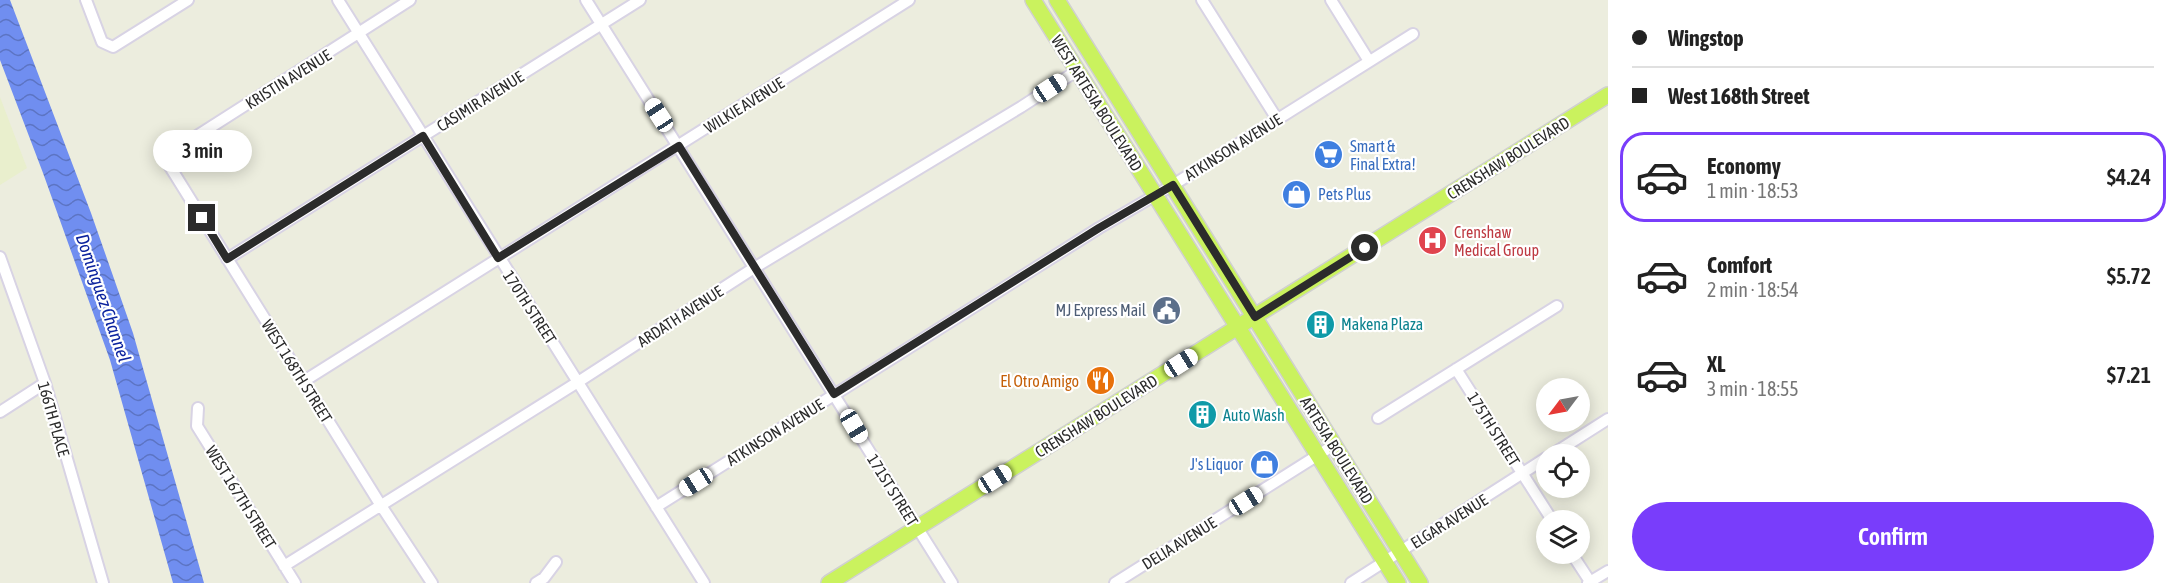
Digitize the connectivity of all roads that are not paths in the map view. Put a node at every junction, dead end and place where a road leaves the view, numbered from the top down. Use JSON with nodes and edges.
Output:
{"nodes":[{"id":1,"x":86,"y":0,"type":"edge"},
{"id":2,"x":188,"y":0,"type":"edge"},
{"id":3,"x":338,"y":0,"type":"edge"},
{"id":4,"x":410,"y":0,"type":"edge"},
{"id":5,"x":586,"y":0,"type":"edge"},
{"id":6,"x":640,"y":0,"type":"edge"},
{"id":7,"x":909,"y":0,"type":"edge"},
{"id":8,"x":1033,"y":0,"type":"edge"},
{"id":9,"x":1057,"y":0,"type":"edge"},
{"id":10,"x":1202,"y":0,"type":"edge"},
{"id":11,"x":1331,"y":0,"type":"edge"},
{"id":12,"x":601,"y":24,"type":"junction"},
{"id":13,"x":359,"y":34,"type":"junction"},
{"id":14,"x":1413,"y":34,"type":"dead end"},
{"id":15,"x":1369,"y":61,"type":"junction"},
{"id":16,"x":1078,"y":70,"type":"junction"},
{"id":17,"x":1608,"y":95,"type":"edge"},
{"id":18,"x":1277,"y":119,"type":"junction"},
{"id":19,"x":423,"y":136,"type":"junction"},
{"id":20,"x":679,"y":146,"type":"junction"},
{"id":21,"x":164,"y":158,"type":"joint"},
{"id":22,"x":1173,"y":185,"type":"junction"},
{"id":23,"x":1155,"y":196,"type":"junction"},
{"id":24,"x":0,"y":256,"type":"edge"},
{"id":25,"x":498,"y":258,"type":"junction"},
{"id":26,"x":227,"y":259,"type":"junction"},
{"id":27,"x":754,"y":268,"type":"junction"},
{"id":28,"x":3,"y":275,"type":"edge"},
{"id":29,"x":1557,"y":306,"type":"dead end"},
{"id":30,"x":1255,"y":317,"type":"junction"},
{"id":31,"x":1238,"y":327,"type":"junction"},
{"id":32,"x":1456,"y":369,"type":"junction"},
{"id":33,"x":304,"y":381,"type":"junction"},
{"id":34,"x":578,"y":381,"type":"junction"},
{"id":35,"x":45,"y":384,"type":"junction"},
{"id":36,"x":834,"y":394,"type":"junction"},
{"id":37,"x":198,"y":408,"type":"dead end"},
{"id":38,"x":0,"y":412,"type":"edge"},
{"id":39,"x":1378,"y":418,"type":"dead end"},
{"id":40,"x":1608,"y":419,"type":"edge"},
{"id":41,"x":1569,"y":444,"type":"edge"},
{"id":42,"x":1334,"y":446,"type":"junction"},
{"id":43,"x":1318,"y":455,"type":"junction"},
{"id":44,"x":1536,"y":465,"type":"edge"},
{"id":45,"x":1522,"y":474,"type":"junction"},
{"id":46,"x":380,"y":504,"type":"junction"},
{"id":47,"x":656,"y":507,"type":"junction"},
{"id":48,"x":1545,"y":510,"type":"edge"},
{"id":49,"x":917,"y":528,"type":"junction"},
{"id":50,"x":1401,"y":551,"type":"junction"},
{"id":51,"x":1384,"y":561,"type":"junction"},
{"id":52,"x":556,"y":562,"type":"dead end"},
{"id":53,"x":1578,"y":564,"type":"edge"},
{"id":54,"x":284,"y":566,"type":"junction"},
{"id":55,"x":1608,"y":571,"type":"edge"},
{"id":56,"x":103,"y":583,"type":"edge"},
{"id":57,"x":295,"y":583,"type":"edge"},
{"id":58,"x":432,"y":583,"type":"edge"},
{"id":59,"x":536,"y":583,"type":"edge"},
{"id":60,"x":704,"y":583,"type":"edge"},
{"id":61,"x":829,"y":583,"type":"edge"},
{"id":62,"x":952,"y":583,"type":"edge"},
{"id":63,"x":1115,"y":583,"type":"edge"},
{"id":64,"x":1351,"y":583,"type":"edge"},
{"id":65,"x":1398,"y":583,"type":"edge"},
{"id":66,"x":1420,"y":583,"type":"edge"},
{"id":67,"x":1590,"y":583,"type":"edge"}],
"edges":[{"from":1,"to":2,"type":"street"},
{"from":3,"to":13,"type":"street","name":"170TH STREET"},
{"from":4,"to":13,"type":"street","name":"KRISTIN AVENUE"},
{"from":5,"to":12,"type":"street","name":"171ST STREET"},
{"from":6,"to":12,"type":"street","name":"CASIMIR AVENUE"},
{"from":7,"to":20,"type":"street","name":"WILKIE AVENUE"},
{"from":8,"to":16,"type":"main road","name":"WEST ARTESIA BOULEVARD"},
{"from":9,"to":22,"type":"main road","name":"WEST ARTESIA BOULEVARD"},
{"from":10,"to":18,"type":"street"},
{"from":11,"to":15,"type":"street"},
{"from":12,"to":19,"type":"street","name":"CASIMIR AVENUE"},
{"from":12,"to":20,"type":"street","name":"171ST STREET"},
{"from":13,"to":19,"type":"street","name":"170TH STREET"},
{"from":13,"to":21,"type":"street","name":"KRISTIN AVENUE"},
{"from":14,"to":15,"type":"street","name":"ATKINSON AVENUE"},
{"from":15,"to":18,"type":"street","name":"ATKINSON AVENUE"},
{"from":16,"to":23,"type":"main road","name":"WEST ARTESIA BOULEVARD"},
{"from":16,"to":27,"type":"street","name":"ARDATH AVENUE"},
{"from":17,"to":30,"type":"main road","name":"CRENSHAW BOULEVARD"},
{"from":18,"to":22,"type":"street","name":"ATKINSON AVENUE"},
{"from":19,"to":25,"type":"street","name":"170TH STREET"},
{"from":19,"to":26,"type":"street","name":"CASIMIR AVENUE"},
{"from":20,"to":25,"type":"street","name":"WILKIE AVENUE"},
{"from":20,"to":27,"type":"street","name":"171ST STREET"},
{"from":21,"to":26,"type":"street","name":"WEST 168TH STREET"},
{"from":22,"to":23,"type":"street","name":"ATKINSON AVENUE"},
{"from":22,"to":30,"type":"main road","name":"WEST ARTESIA BOULEVARD"},
{"from":23,"to":31,"type":"main road","name":"WEST ARTESIA BOULEVARD"},
{"from":23,"to":36,"type":"street","name":"ATKINSON AVENUE"},
{"from":24,"to":28,"type":"street","name":"166TH PLACE"},
{"from":25,"to":33,"type":"street","name":"WILKIE AVENUE"},
{"from":25,"to":34,"type":"street","name":"170TH STREET"},
{"from":26,"to":33,"type":"street","name":"WEST 168TH STREET"},
{"from":27,"to":34,"type":"street","name":"ARDATH AVENUE"},
{"from":27,"to":36,"type":"street","name":"171ST STREET"},
{"from":28,"to":35,"type":"street","name":"166TH PLACE"},
{"from":29,"to":32,"type":"street"},
{"from":30,"to":31,"type":"main road","name":"CRENSHAW BOULEVARD"},
{"from":30,"to":42,"type":"main road","name":"ARTESIA BOULEVARD"},
{"from":31,"to":43,"type":"main road","name":"ARTESIA BOULEVARD"},
{"from":31,"to":49,"type":"main road","name":"CRENSHAW BOULEVARD"},
{"from":32,"to":39,"type":"street"},
{"from":32,"to":45,"type":"street","name":"175TH STREET"},
{"from":33,"to":46,"type":"street","name":"WEST 168TH STREET"},
{"from":34,"to":46,"type":"street","name":"ARDATH AVENUE"},
{"from":34,"to":47,"type":"street","name":"170TH STREET"},
{"from":35,"to":38,"type":"street"},
{"from":35,"to":56,"type":"street","name":"166TH PLACE"},
{"from":36,"to":47,"type":"street","name":"ATKINSON AVENUE"},
{"from":36,"to":49,"type":"street","name":"171ST STREET"},
{"from":37,"to":54,"type":"street","name":"WEST 167TH STREET"},
{"from":40,"to":41,"type":"street"},
{"from":42,"to":43,"type":"street","name":"DELIA AVENUE"},
{"from":42,"to":50,"type":"main road","name":"ARTESIA BOULEVARD"},
{"from":43,"to":51,"type":"main road","name":"ARTESIA BOULEVARD"},
{"from":43,"to":63,"type":"street","name":"DELIA AVENUE"},
{"from":44,"to":45,"type":"street","name":"ELGAR AVENUE"},
{"from":45,"to":48,"type":"street","name":"175TH STREET"},
{"from":45,"to":50,"type":"street","name":"ELGAR AVENUE"},
{"from":46,"to":54,"type":"street","name":"ARDATH AVENUE"},
{"from":46,"to":58,"type":"street","name":"WEST 168TH STREET"},
{"from":47,"to":60,"type":"street","name":"170TH STREET"},
{"from":49,"to":61,"type":"main road","name":"CRENSHAW BOULEVARD"},
{"from":49,"to":62,"type":"street","name":"171ST STREET"},
{"from":50,"to":51,"type":"street","name":"ELGAR AVENUE"},
{"from":50,"to":66,"type":"main road","name":"ARTESIA BOULEVARD"},
{"from":51,"to":64,"type":"street","name":"ELGAR AVENUE"},
{"from":51,"to":65,"type":"main road","name":"ARTESIA BOULEVARD"},
{"from":52,"to":59,"type":"street"},
{"from":53,"to":67,"type":"street"},
{"from":54,"to":57,"type":"street","name":"WEST 167TH STREET"},
{"from":55,"to":67,"type":"street"}]}
